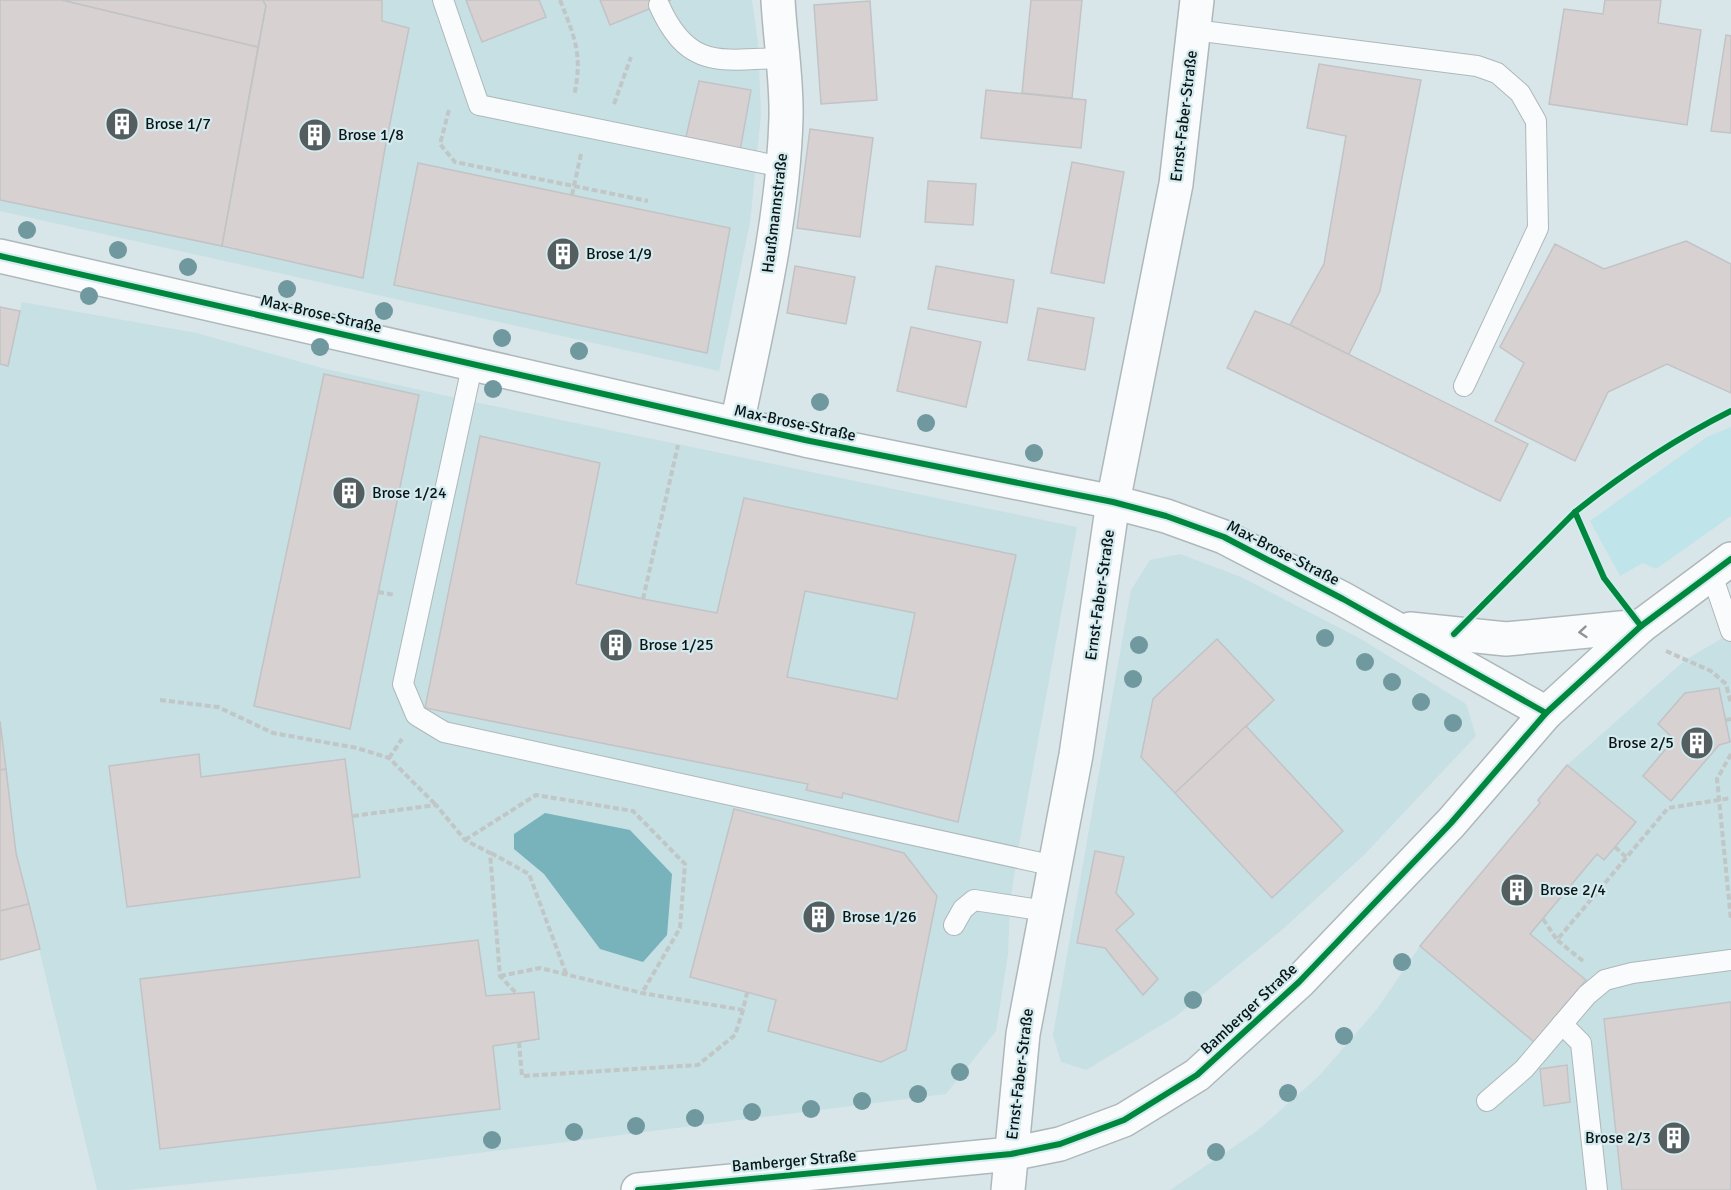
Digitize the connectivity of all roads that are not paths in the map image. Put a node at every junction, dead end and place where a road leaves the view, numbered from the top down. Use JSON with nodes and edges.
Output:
{"nodes":[{"id":1,"x":443,"y":0,"type":"edge"},
{"id":2,"x":778,"y":0,"type":"edge"},
{"id":3,"x":659,"y":5,"type":"dead end"},
{"id":4,"x":1196,"y":15,"type":"edge"},
{"id":5,"x":782,"y":58,"type":"junction"},
{"id":6,"x":782,"y":167,"type":"junction"},
{"id":7,"x":0,"y":256,"type":"edge"},
{"id":8,"x":473,"y":362,"type":"junction"},
{"id":9,"x":1464,"y":386,"type":"dead end"},
{"id":10,"x":737,"y":424,"type":"junction"},
{"id":11,"x":1113,"y":502,"type":"junction"},
{"id":12,"x":1721,"y":565,"type":"edge"},
{"id":13,"x":1641,"y":626,"type":"junction"},
{"id":14,"x":1393,"y":627,"type":"junction"},
{"id":15,"x":1731,"y":631,"type":"edge"},
{"id":16,"x":1546,"y":713,"type":"junction"},
{"id":17,"x":1055,"y":866,"type":"junction"},
{"id":18,"x":1046,"y":911,"type":"junction"},
{"id":19,"x":954,"y":925,"type":"dead end"},
{"id":20,"x":1731,"y":960,"type":"edge"},
{"id":21,"x":1562,"y":1024,"type":"junction"},
{"id":22,"x":1487,"y":1101,"type":"dead end"},
{"id":23,"x":1011,"y":1154,"type":"junction"},
{"id":24,"x":638,"y":1190,"type":"edge"},
{"id":25,"x":1008,"y":1190,"type":"edge"},
{"id":26,"x":1597,"y":1190,"type":"edge"}],
"edges":[{"from":1,"to":6,"type":"lane"},
{"from":2,"to":5,"type":"street","name":"Haußmannstraße"},
{"from":3,"to":5,"type":"lane"},
{"from":4,"to":9,"type":"lane"},
{"from":4,"to":11,"type":"street","name":"Ernst-Faber-Straße"},
{"from":5,"to":6,"type":"street","name":"Haußmannstraße"},
{"from":6,"to":10,"type":"street","name":"Haußmannstraße"},
{"from":7,"to":8,"type":"street","name":"Max-Brose-Straße"},
{"from":8,"to":10,"type":"street","name":"Max-Brose-Straße"},
{"from":8,"to":17,"type":"lane"},
{"from":10,"to":11,"type":"street","name":"Max-Brose-Straße"},
{"from":11,"to":14,"type":"street","name":"Max-Brose-Straße"},
{"from":11,"to":17,"type":"street","name":"Ernst-Faber-Straße"},
{"from":12,"to":13,"type":"street","name":"Bamberger Straße"},
{"from":12,"to":15,"type":"lane"},
{"from":13,"to":14,"type":"street","name":"Max-Brose-Straße","one_way":true},
{"from":13,"to":16,"type":"street","name":"Bamberger Straße"},
{"from":14,"to":16,"type":"street","name":"Max-Brose-Straße"},
{"from":16,"to":23,"type":"street","name":"Bamberger Straße"},
{"from":17,"to":18,"type":"street","name":"Ernst-Faber-Straße"},
{"from":18,"to":19,"type":"lane"},
{"from":18,"to":23,"type":"street","name":"Ernst-Faber-Straße"},
{"from":20,"to":21,"type":"lane"},
{"from":21,"to":22,"type":"lane"},
{"from":21,"to":26,"type":"lane"},
{"from":23,"to":24,"type":"street","name":"Bamberger Straße"},
{"from":23,"to":25,"type":"street","name":"Ernst-Faber-Straße"}]}
